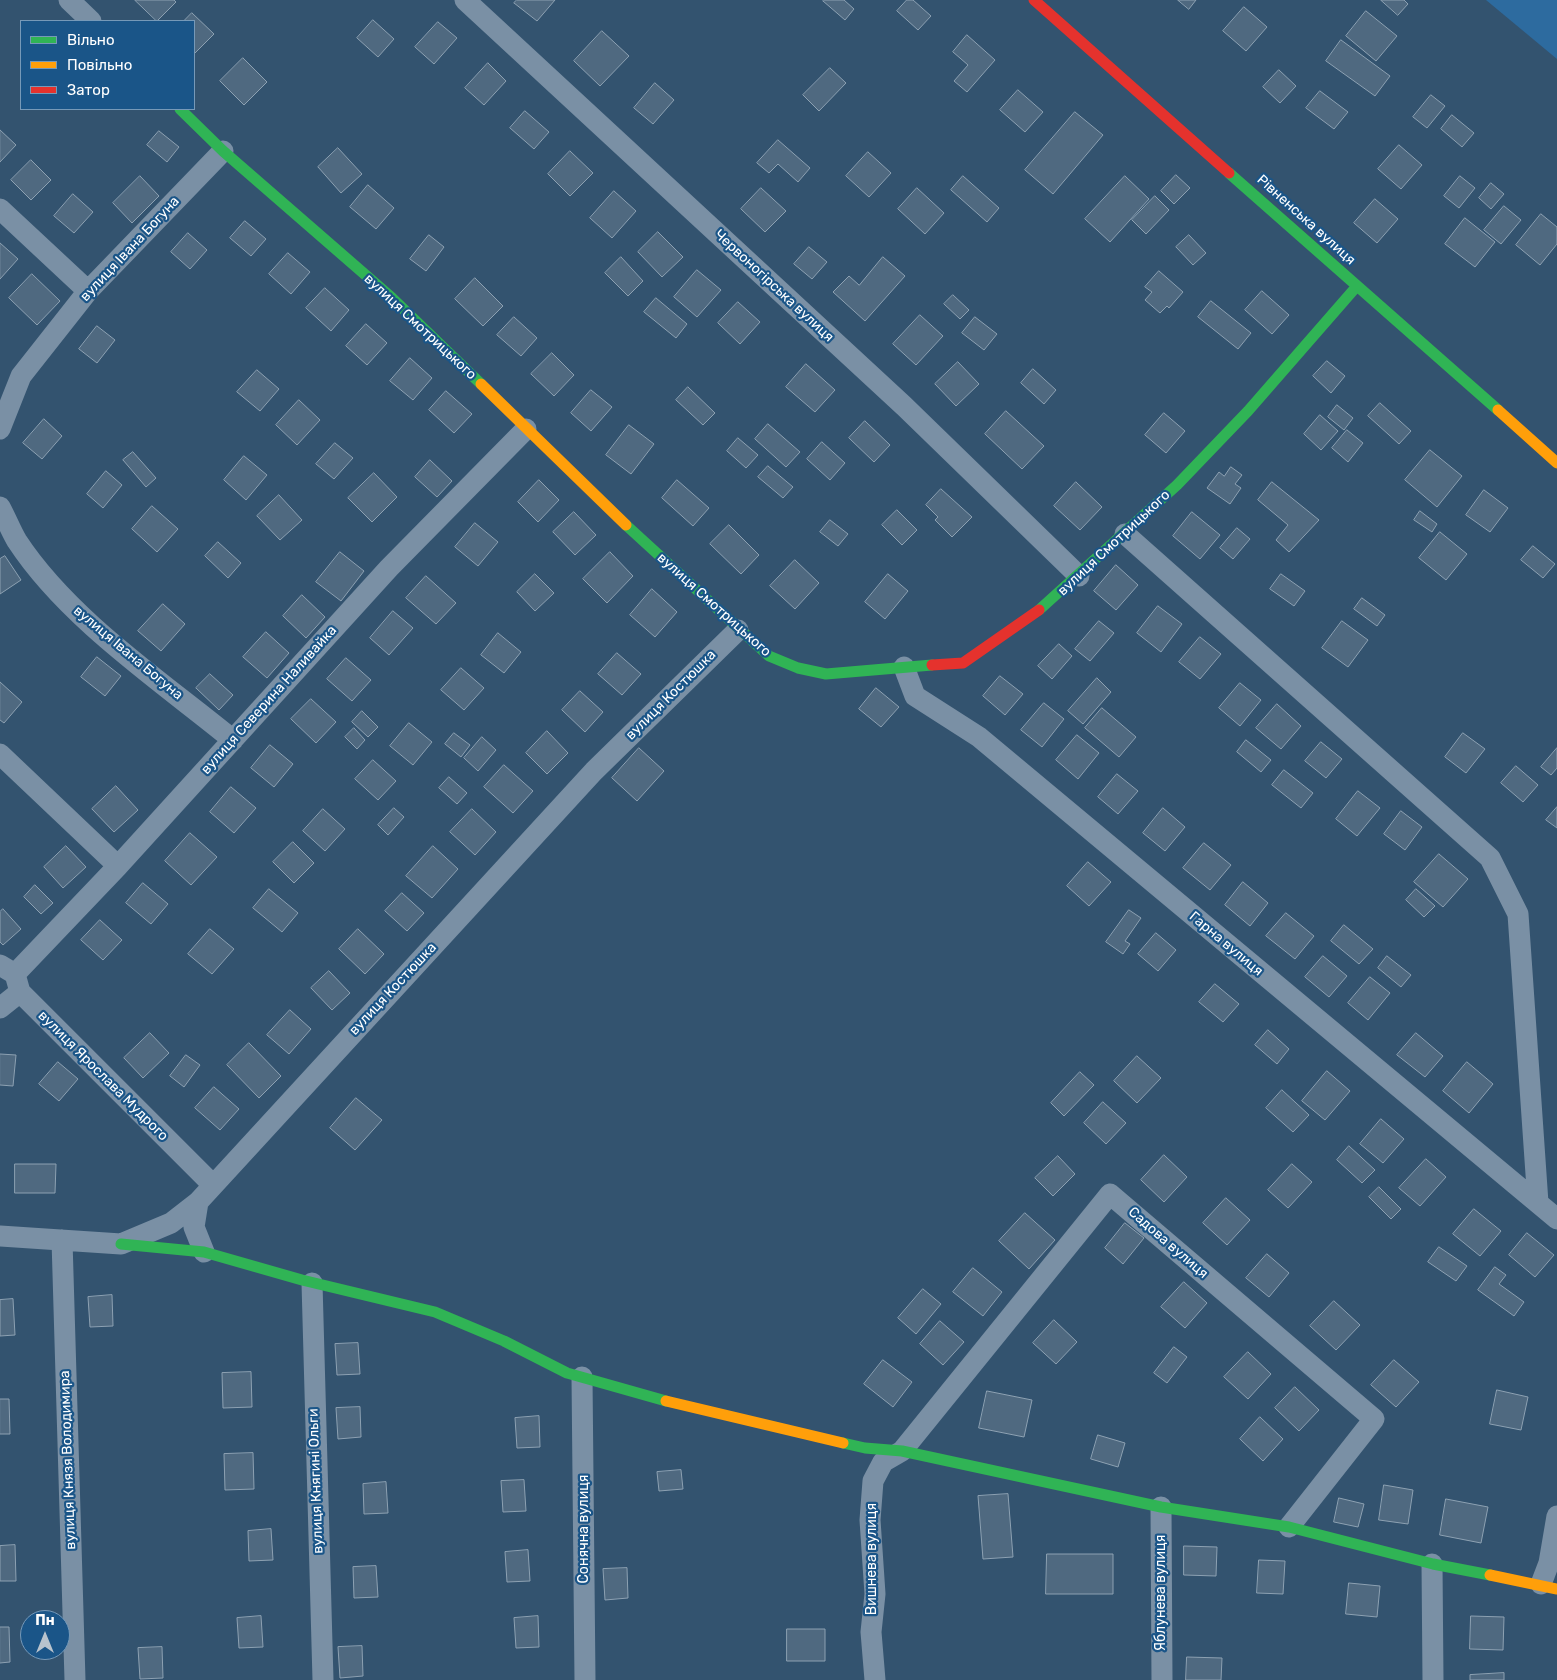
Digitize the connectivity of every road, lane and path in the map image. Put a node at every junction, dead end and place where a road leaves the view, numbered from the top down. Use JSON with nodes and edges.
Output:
{"nodes":[{"id":1,"x":70,"y":0,"type":"edge"},
{"id":2,"x":465,"y":0,"type":"edge"},
{"id":3,"x":1034,"y":0,"type":"edge"},
{"id":4,"x":90,"y":20,"type":"edge"},
{"id":5,"x":181,"y":110,"type":"edge"},
{"id":6,"x":223,"y":151,"type":"junction"},
{"id":7,"x":0,"y":209,"type":"edge"},
{"id":8,"x":1357,"y":286,"type":"junction"},
{"id":9,"x":88,"y":291,"type":"junction"},
{"id":10,"x":0,"y":429,"type":"edge"},
{"id":11,"x":526,"y":429,"type":"junction"},
{"id":12,"x":1557,"y":463,"type":"edge"},
{"id":13,"x":0,"y":507,"type":"edge"},
{"id":14,"x":1125,"y":534,"type":"junction"},
{"id":15,"x":1079,"y":576,"type":"junction"},
{"id":16,"x":738,"y":630,"type":"junction"},
{"id":17,"x":904,"y":666,"type":"junction"},
{"id":18,"x":233,"y":740,"type":"junction"},
{"id":19,"x":0,"y":754,"type":"edge"},
{"id":20,"x":118,"y":866,"type":"junction"},
{"id":21,"x":12,"y":977,"type":"edge"},
{"id":22,"x":0,"y":1008,"type":"edge"},
{"id":23,"x":212,"y":1185,"type":"junction"},
{"id":24,"x":198,"y":1202,"type":"junction"},
{"id":25,"x":1538,"y":1202,"type":"junction"},
{"id":26,"x":1557,"y":1219,"type":"edge"},
{"id":27,"x":0,"y":1236,"type":"edge"},
{"id":28,"x":62,"y":1240,"type":"junction"},
{"id":29,"x":121,"y":1244,"type":"junction"},
{"id":30,"x":204,"y":1252,"type":"junction"},
{"id":31,"x":312,"y":1283,"type":"junction"},
{"id":32,"x":582,"y":1377,"type":"junction"},
{"id":33,"x":902,"y":1451,"type":"junction"},
{"id":34,"x":1161,"y":1507,"type":"junction"},
{"id":35,"x":1557,"y":1516,"type":"edge"},
{"id":36,"x":1290,"y":1527,"type":"junction"},
{"id":37,"x":1432,"y":1564,"type":"junction"},
{"id":38,"x":1549,"y":1587,"type":"edge"},
{"id":39,"x":74,"y":1680,"type":"edge"},
{"id":40,"x":323,"y":1680,"type":"edge"},
{"id":41,"x":585,"y":1680,"type":"edge"},
{"id":42,"x":875,"y":1680,"type":"edge"},
{"id":43,"x":1162,"y":1680,"type":"edge"},
{"id":44,"x":1433,"y":1680,"type":"edge"}],
"edges":[{"from":1,"to":4,"type":"street"},
{"from":2,"to":15,"type":"street","name":"Червоногірська вулиця"},
{"from":3,"to":8,"type":"street","name":"Рівненська вулиця"},
{"from":5,"to":6,"type":"street","name":"вулиця Смотрицького"},
{"from":6,"to":9,"type":"street","name":"вулиця Івана Богуна"},
{"from":6,"to":11,"type":"street","name":"вулиця Смотрицького"},
{"from":7,"to":9,"type":"street"},
{"from":8,"to":12,"type":"street","name":"Рівненська вулиця"},
{"from":8,"to":14,"type":"street","name":"вулиця Смотрицького"},
{"from":9,"to":10,"type":"street","name":"вулиця Івана Богуна"},
{"from":11,"to":16,"type":"street","name":"вулиця Смотрицького"},
{"from":11,"to":18,"type":"street","name":"вулиця Северина Наливайка"},
{"from":13,"to":18,"type":"street","name":"вулиця Івана Богуна"},
{"from":14,"to":15,"type":"street","name":"вулиця Смотрицького"},
{"from":14,"to":25,"type":"street"},
{"from":15,"to":17,"type":"street","name":"вулиця Смотрицького"},
{"from":16,"to":17,"type":"street","name":"вулиця Смотрицького"},
{"from":16,"to":23,"type":"street","name":"вулиця Костюшка"},
{"from":17,"to":25,"type":"street","name":"Гарна вулиця"},
{"from":18,"to":20,"type":"street","name":"вулиця Северина Наливайка"},
{"from":19,"to":20,"type":"street"},
{"from":20,"to":21,"type":"street","name":"вулиця Северина Наливайка"},
{"from":21,"to":22,"type":"street","name":"вулиця Северина Наливайка"},
{"from":21,"to":23,"type":"street","name":"вулиця Ярослава Мудрого"},
{"from":23,"to":24,"type":"street","name":"вулиця Костюшка"},
{"from":24,"to":29,"type":"street","name":"вулиця Костюшка"},
{"from":24,"to":30,"type":"street"},
{"from":25,"to":26,"type":"street","name":"Гарна вулиця"},
{"from":27,"to":28,"type":"street","name":"вулиця Костюшка"},
{"from":28,"to":29,"type":"street","name":"вулиця Костюшка"},
{"from":28,"to":39,"type":"street","name":"вулиця Князя Володимира"},
{"from":29,"to":30,"type":"street"},
{"from":30,"to":31,"type":"street"},
{"from":31,"to":32,"type":"street"},
{"from":31,"to":40,"type":"street","name":"вулиця Княгині Ольги"},
{"from":32,"to":33,"type":"street"},
{"from":32,"to":41,"type":"street","name":"Сонячна вулиця"},
{"from":33,"to":34,"type":"street"},
{"from":33,"to":36,"type":"street","name":"Садова вулиця"},
{"from":33,"to":42,"type":"street","name":"Вишнева вулиця"},
{"from":34,"to":36,"type":"street"},
{"from":34,"to":43,"type":"street","name":"Яблунева вулиця"},
{"from":35,"to":38,"type":"street"},
{"from":36,"to":37,"type":"street"},
{"from":37,"to":38,"type":"street"},
{"from":37,"to":44,"type":"street"}]}
